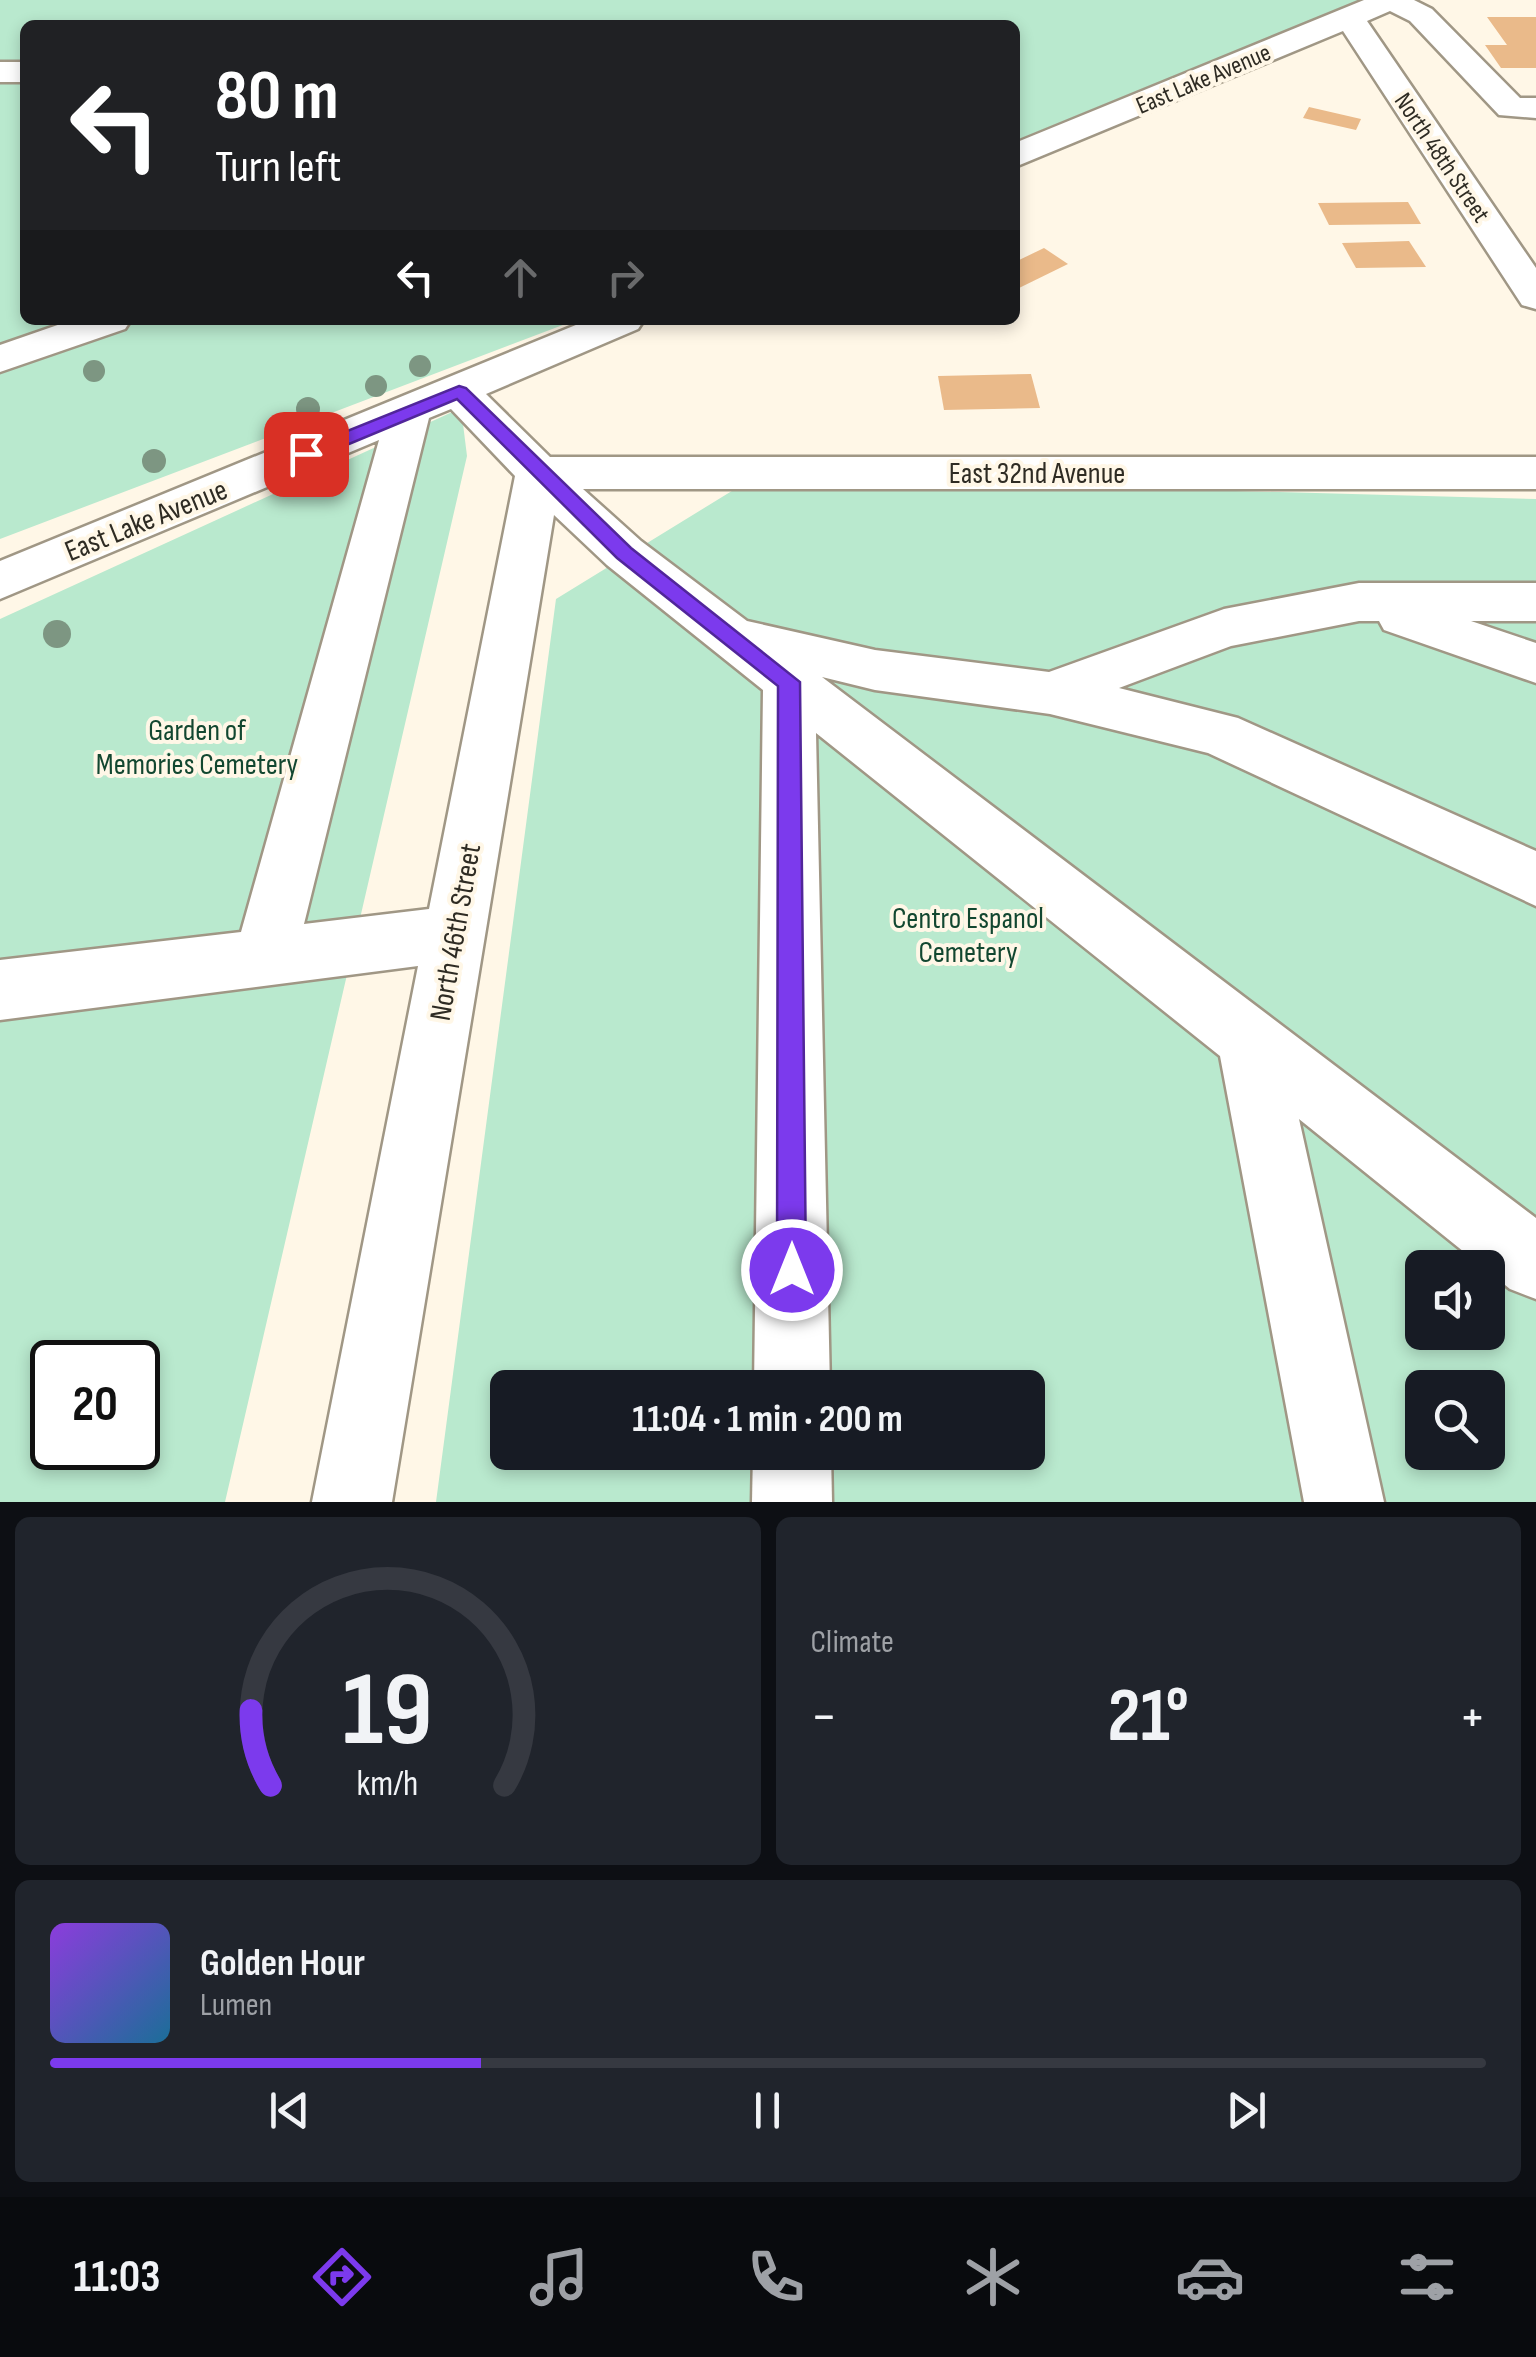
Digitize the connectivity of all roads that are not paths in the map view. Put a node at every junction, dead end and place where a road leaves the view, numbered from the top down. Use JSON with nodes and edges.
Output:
{"nodes":[{"id":1,"x":1391,"y":0,"type":"edge"},
{"id":2,"x":1350,"y":17,"type":"junction"},
{"id":3,"x":1523,"y":108,"type":"edge"},
{"id":4,"x":1536,"y":135,"type":"edge"},
{"id":5,"x":1020,"y":154,"type":"edge"},
{"id":6,"x":1536,"y":297,"type":"edge"},
{"id":7,"x":97,"y":325,"type":"edge"},
{"id":8,"x":612,"y":325,"type":"edge"},
{"id":9,"x":0,"y":359,"type":"edge"},
{"id":10,"x":434,"y":402,"type":"junction"},
{"id":11,"x":538,"y":473,"type":"junction"},
{"id":12,"x":1536,"y":473,"type":"edge"},
{"id":13,"x":0,"y":580,"type":"edge"},
{"id":14,"x":1359,"y":602,"type":"junction"},
{"id":15,"x":1536,"y":602,"type":"edge"},
{"id":16,"x":730,"y":636,"type":"junction"},
{"id":17,"x":1536,"y":662,"type":"edge"},
{"id":18,"x":789,"y":682,"type":"junction"},
{"id":19,"x":1050,"y":693,"type":"junction"},
{"id":20,"x":1536,"y":880,"type":"edge"},
{"id":21,"x":454,"y":934,"type":"junction"},
{"id":22,"x":265,"y":958,"type":"junction"},
{"id":23,"x":0,"y":990,"type":"edge"},
{"id":24,"x":1249,"y":1040,"type":"junction"},
{"id":25,"x":1536,"y":1264,"type":"edge"},
{"id":26,"x":792,"y":1370,"type":"edge"},
{"id":27,"x":792,"y":1470,"type":"edge"},
{"id":28,"x":352,"y":1502,"type":"edge"},
{"id":29,"x":792,"y":1502,"type":"edge"},
{"id":30,"x":1344,"y":1502,"type":"edge"}],
"edges":[{"from":1,"to":2,"type":"street","name":"East Lake Avenue"},
{"from":1,"to":3,"type":"street"},
{"from":2,"to":5,"type":"street","name":"East Lake Avenue"},
{"from":2,"to":6,"type":"street","name":"North 48th Street"},
{"from":3,"to":4,"type":"street"},
{"from":7,"to":9,"type":"street"},
{"from":8,"to":10,"type":"street","name":"East Lake Avenue"},
{"from":10,"to":11,"type":"street"},
{"from":10,"to":13,"type":"street","name":"East Lake Avenue"},
{"from":10,"to":22,"type":"street"},
{"from":11,"to":12,"type":"street","name":"East 32nd Avenue"},
{"from":11,"to":16,"type":"street"},
{"from":11,"to":21,"type":"street","name":"North 46th Street"},
{"from":14,"to":15,"type":"street"},
{"from":14,"to":17,"type":"street"},
{"from":14,"to":19,"type":"street"},
{"from":16,"to":18,"type":"street"},
{"from":16,"to":19,"type":"street"},
{"from":18,"to":24,"type":"street"},
{"from":18,"to":26,"type":"street"},
{"from":19,"to":20,"type":"street"},
{"from":21,"to":22,"type":"street"},
{"from":21,"to":28,"type":"street","name":"North 46th Street"},
{"from":22,"to":23,"type":"street"},
{"from":24,"to":25,"type":"street"},
{"from":24,"to":30,"type":"street"},
{"from":27,"to":29,"type":"street"}]}
